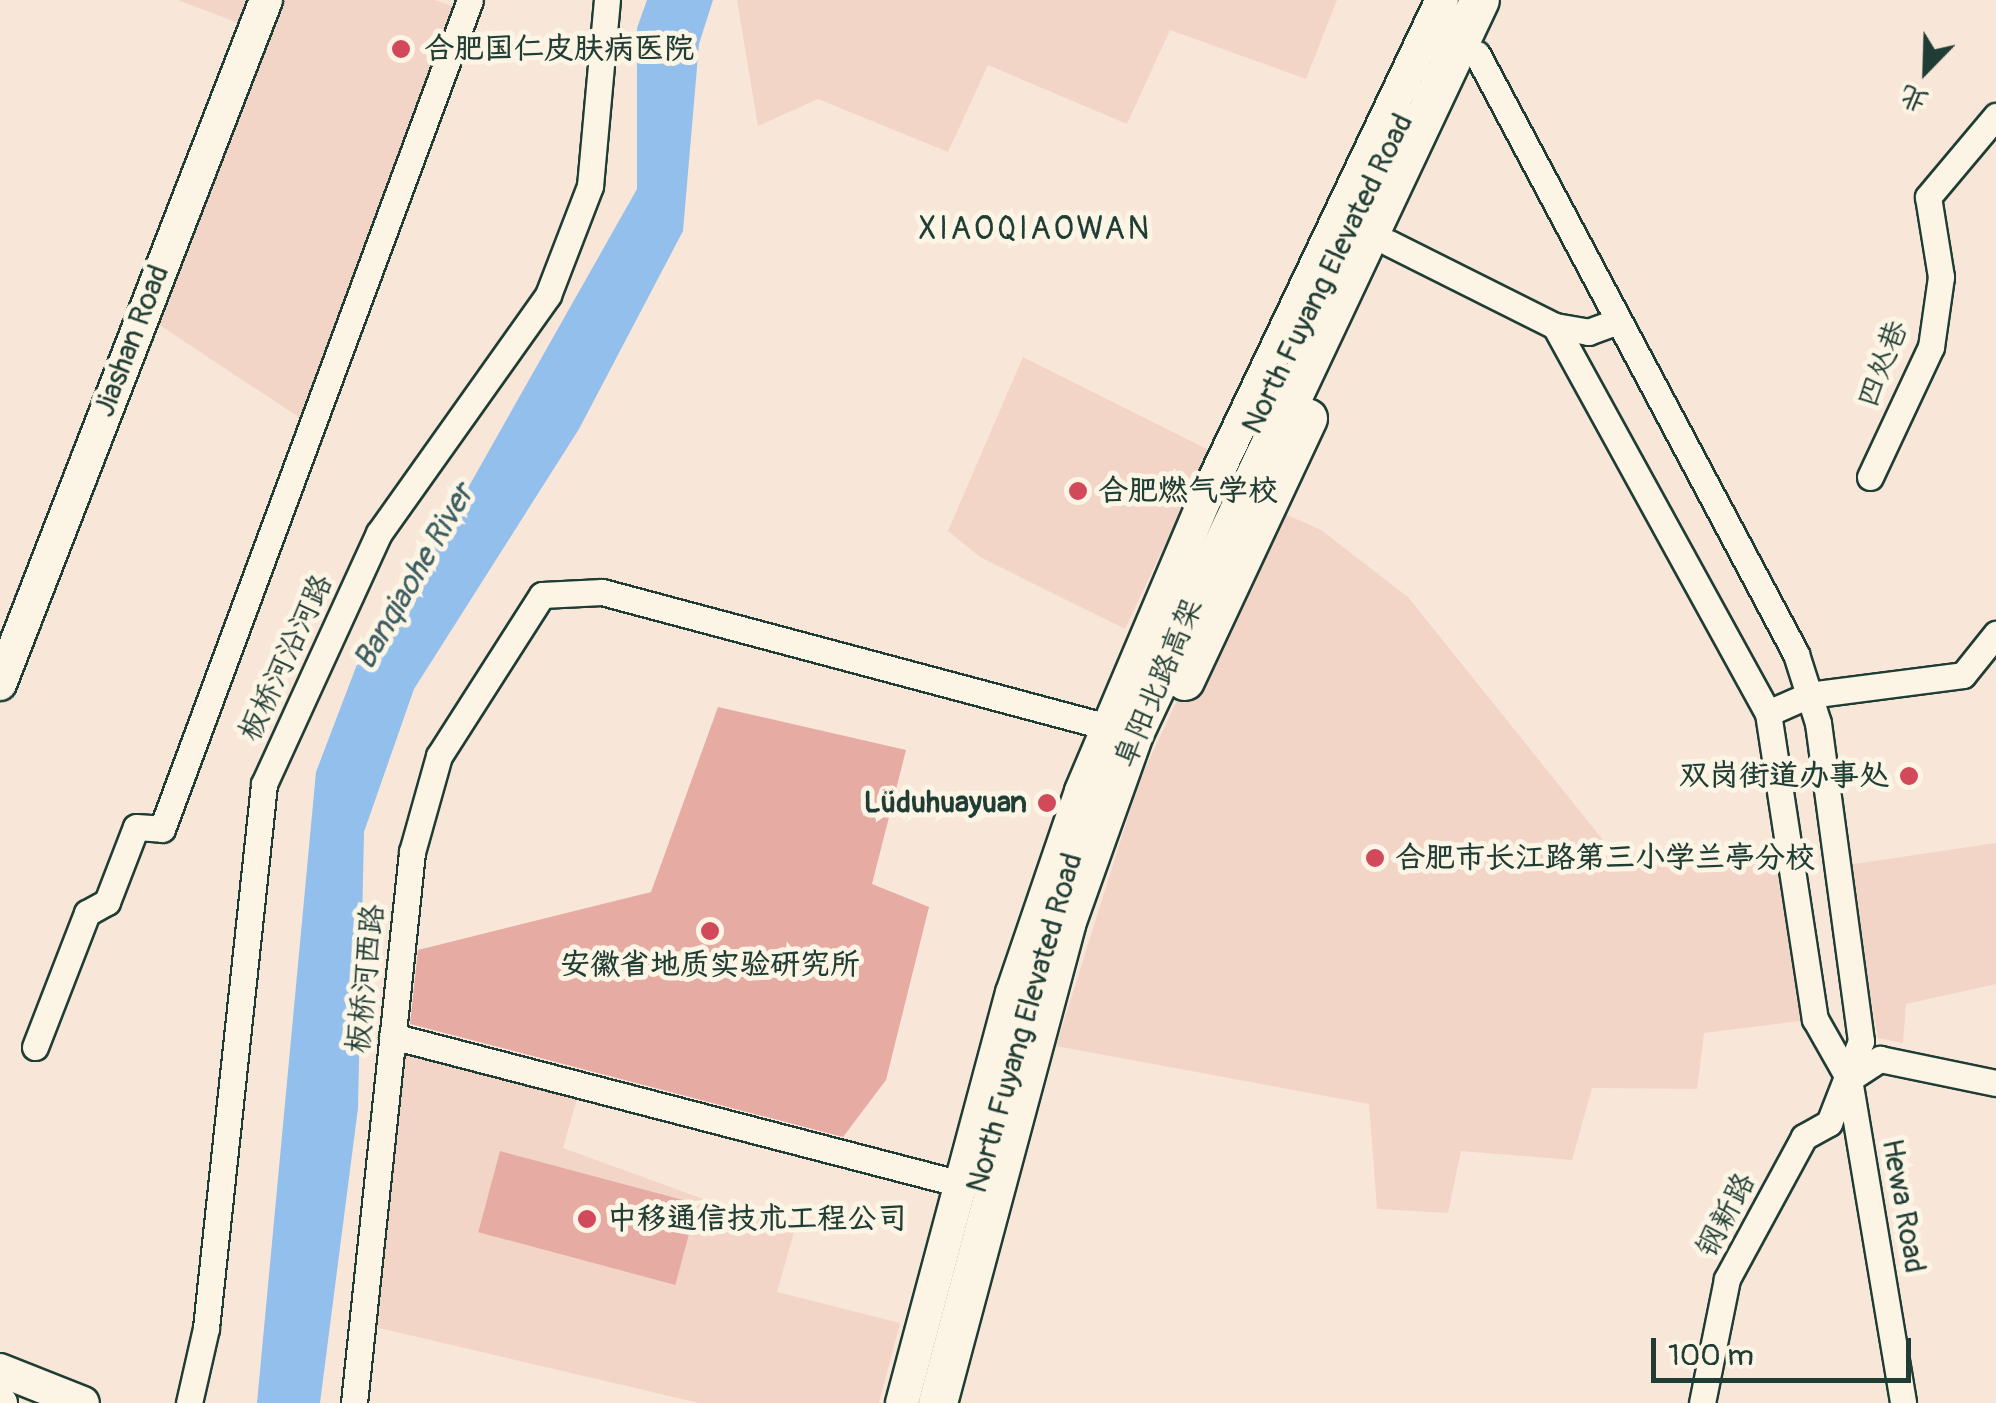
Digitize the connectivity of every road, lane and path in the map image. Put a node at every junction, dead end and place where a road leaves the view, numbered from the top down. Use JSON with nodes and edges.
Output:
{"nodes":[{"id":1,"x":266,"y":0,"type":"edge"},
{"id":2,"x":470,"y":0,"type":"edge"},
{"id":3,"x":607,"y":0,"type":"edge"},
{"id":4,"x":1442,"y":0,"type":"edge"},
{"id":5,"x":1461,"y":0,"type":"edge"},
{"id":6,"x":1480,"y":0,"type":"edge"},
{"id":7,"x":1501,"y":0,"type":"edge"},
{"id":8,"x":1476,"y":54,"type":"junction"},
{"id":9,"x":1996,"y":116,"type":"edge"},
{"id":10,"x":1388,"y":244,"type":"junction"},
{"id":11,"x":1618,"y":321,"type":"junction"},
{"id":12,"x":1555,"y":326,"type":"junction"},
{"id":13,"x":1870,"y":477,"type":"dead end"},
{"id":14,"x":1996,"y":634,"type":"edge"},
{"id":15,"x":1996,"y":671,"type":"edge"},
{"id":16,"x":1962,"y":676,"type":"junction"},
{"id":17,"x":0,"y":684,"type":"edge"},
{"id":18,"x":1810,"y":695,"type":"junction"},
{"id":19,"x":1768,"y":713,"type":"junction"},
{"id":20,"x":1108,"y":727,"type":"junction"},
{"id":21,"x":392,"y":1036,"type":"junction"},
{"id":22,"x":35,"y":1047,"type":"dead end"},
{"id":23,"x":1848,"y":1079,"type":"junction"},
{"id":24,"x":1996,"y":1083,"type":"edge"},
{"id":25,"x":961,"y":1184,"type":"junction"},
{"id":26,"x":0,"y":1370,"type":"edge"},
{"id":27,"x":82,"y":1403,"type":"edge"},
{"id":28,"x":188,"y":1403,"type":"edge"},
{"id":29,"x":354,"y":1403,"type":"edge"},
{"id":30,"x":902,"y":1403,"type":"edge"},
{"id":31,"x":921,"y":1403,"type":"edge"},
{"id":32,"x":938,"y":1403,"type":"edge"},
{"id":33,"x":962,"y":1403,"type":"edge"},
{"id":34,"x":1702,"y":1403,"type":"edge"},
{"id":35,"x":1903,"y":1403,"type":"edge"}],
"edges":[{"from":1,"to":17,"type":"main road","name":"Jiashan Road"},
{"from":2,"to":22,"type":"street"},
{"from":3,"to":28,"type":"street","name":"板桥河沿河路"},
{"from":4,"to":20,"type":"main road"},
{"from":5,"to":31,"type":"highway","name":"North Fuyang Elevated Road"},
{"from":6,"to":32,"type":"highway","name":"阜阳北路高架"},
{"from":7,"to":8,"type":"highway"},
{"from":8,"to":10,"type":"highway"},
{"from":8,"to":11,"type":"street"},
{"from":9,"to":13,"type":"street","name":"四处巷"},
{"from":10,"to":12,"type":"street"},
{"from":10,"to":33,"type":"highway"},
{"from":11,"to":12,"type":"street"},
{"from":11,"to":18,"type":"street"},
{"from":12,"to":19,"type":"street"},
{"from":14,"to":16,"type":"street"},
{"from":15,"to":16,"type":"street"},
{"from":16,"to":18,"type":"street"},
{"from":18,"to":19,"type":"street"},
{"from":18,"to":23,"type":"street"},
{"from":19,"to":23,"type":"street"},
{"from":20,"to":21,"type":"street","name":"板桥河西路"},
{"from":20,"to":25,"type":"main road"},
{"from":21,"to":25,"type":"street"},
{"from":21,"to":29,"type":"street","name":"板桥河西路"},
{"from":23,"to":24,"type":"street"},
{"from":23,"to":34,"type":"street","name":"钢新路"},
{"from":23,"to":35,"type":"street","name":"Hewa Road"},
{"from":25,"to":30,"type":"main road"},
{"from":26,"to":27,"type":"main road"}]}
